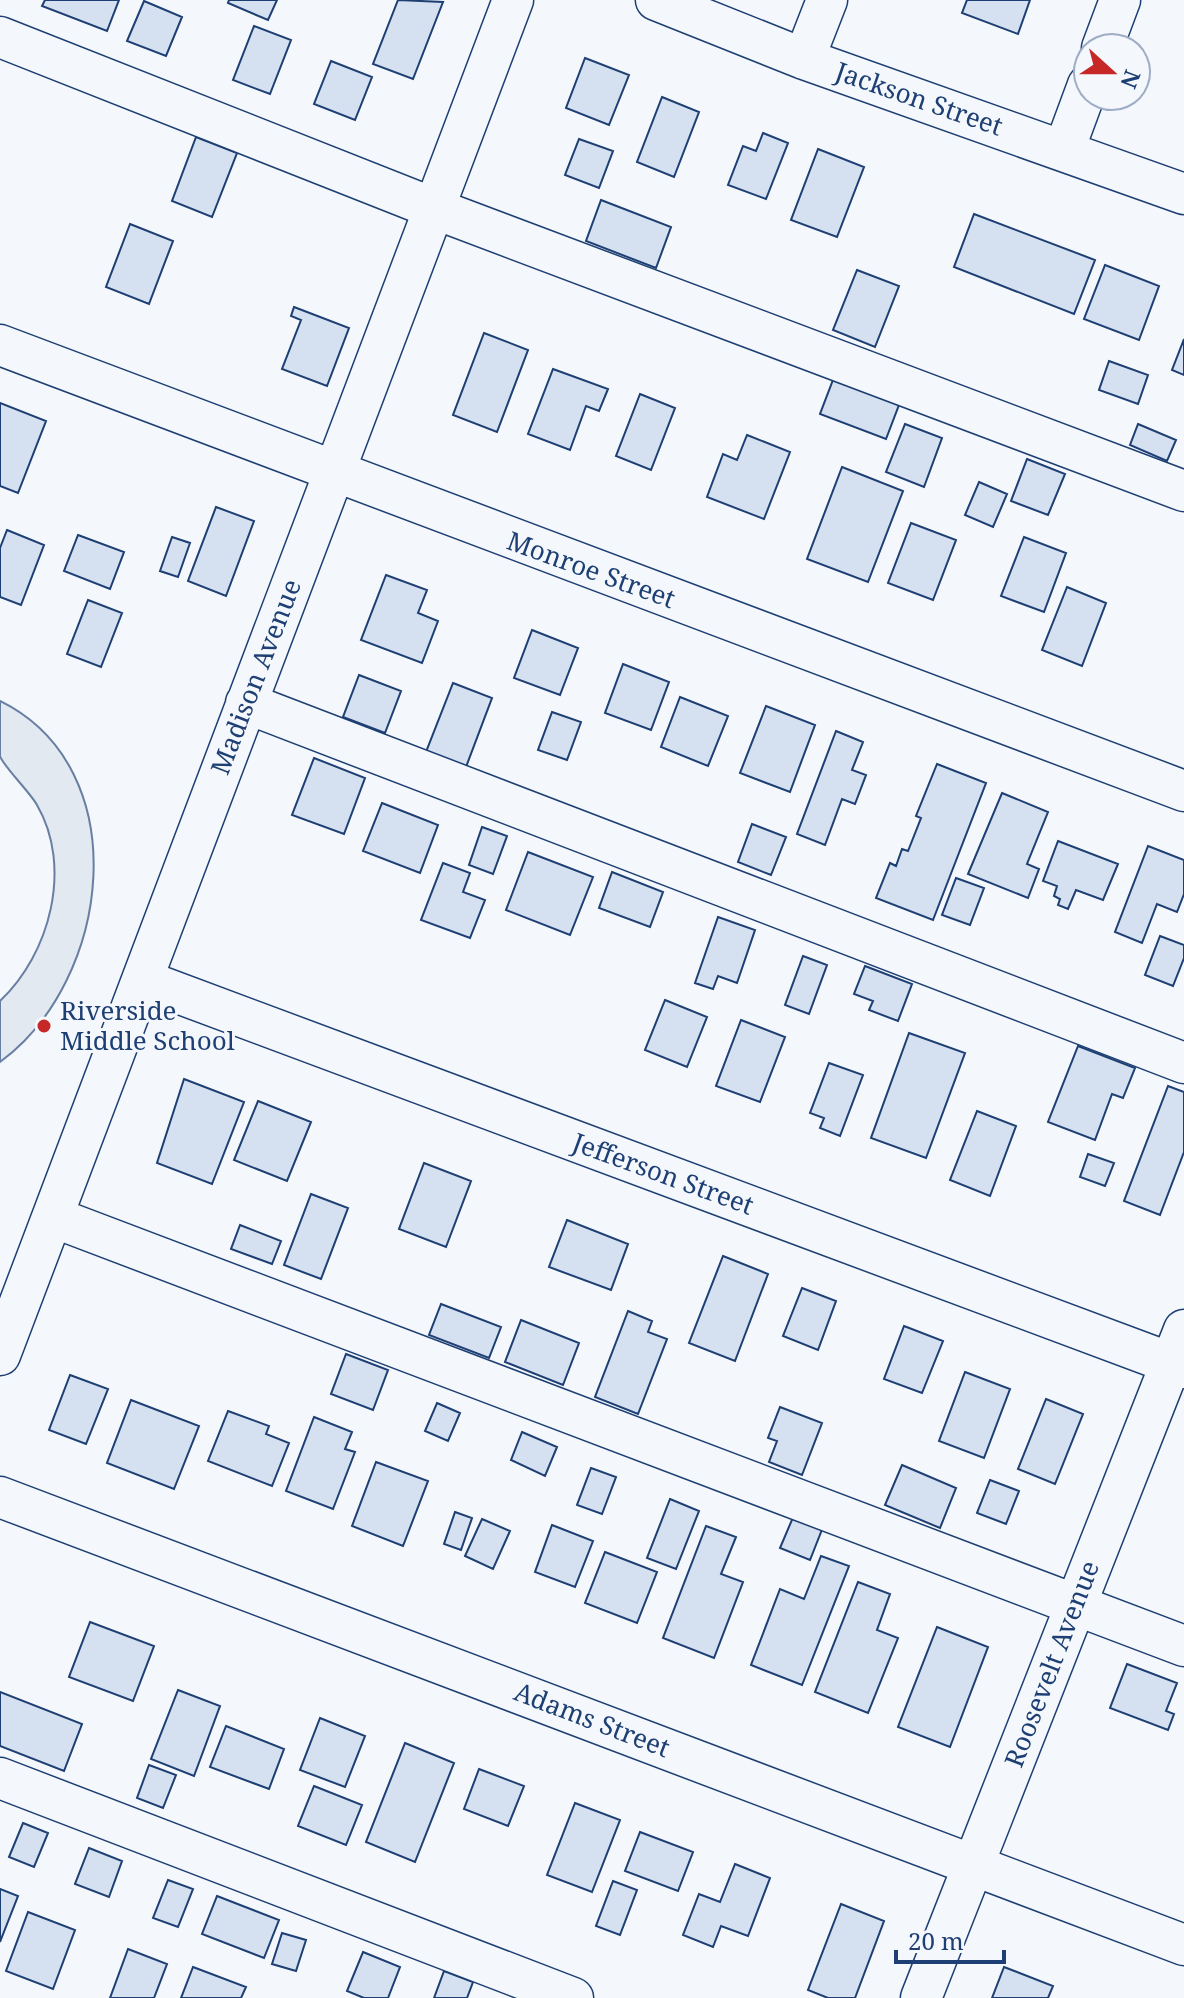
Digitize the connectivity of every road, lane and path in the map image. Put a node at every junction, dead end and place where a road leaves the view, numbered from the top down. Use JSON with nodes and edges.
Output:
{"nodes":[{"id":1,"x":513,"y":0,"type":"edge"},
{"id":2,"x":656,"y":0,"type":"edge"},
{"id":3,"x":827,"y":0,"type":"edge"},
{"id":4,"x":1120,"y":0,"type":"edge"},
{"id":5,"x":1108,"y":32,"type":"edge"},
{"id":6,"x":0,"y":37,"type":"edge"},
{"id":7,"x":804,"y":59,"type":"junction"},
{"id":8,"x":1078,"y":112,"type":"edge"},
{"id":9,"x":1064,"y":150,"type":"junction"},
{"id":10,"x":1184,"y":194,"type":"edge"},
{"id":11,"x":433,"y":208,"type":"junction"},
{"id":12,"x":0,"y":345,"type":"edge"},
{"id":13,"x":333,"y":473,"type":"junction"},
{"id":14,"x":1184,"y":491,"type":"edge"},
{"id":15,"x":246,"y":703,"type":"junction"},
{"id":16,"x":1184,"y":791,"type":"edge"},
{"id":17,"x":143,"y":980,"type":"junction"},
{"id":18,"x":1184,"y":1063,"type":"edge"},
{"id":19,"x":53,"y":1217,"type":"junction"},
{"id":20,"x":7,"y":1319,"type":"edge"},
{"id":21,"x":1180,"y":1354,"type":"edge"},
{"id":22,"x":0,"y":1355,"type":"edge"},
{"id":23,"x":0,"y":1497,"type":"edge"},
{"id":24,"x":1074,"y":1605,"type":"junction"},
{"id":25,"x":1184,"y":1646,"type":"edge"},
{"id":26,"x":0,"y":1778,"type":"edge"},
{"id":27,"x":974,"y":1865,"type":"junction"},
{"id":28,"x":1184,"y":1945,"type":"edge"},
{"id":29,"x":573,"y":1998,"type":"edge"},
{"id":30,"x":921,"y":1998,"type":"edge"}],
"edges":[{"from":1,"to":11,"type":"street","name":"Madison Avenue"},
{"from":2,"to":7,"type":"street","name":"Jackson Street"},
{"from":3,"to":7,"type":"street"},
{"from":4,"to":5,"type":"street"},
{"from":6,"to":11,"type":"street"},
{"from":7,"to":9,"type":"street","name":"Jackson Street"},
{"from":8,"to":9,"type":"street"},
{"from":9,"to":10,"type":"street","name":"Jackson Street"},
{"from":11,"to":13,"type":"street","name":"Madison Avenue"},
{"from":11,"to":14,"type":"street"},
{"from":12,"to":13,"type":"street","name":"Monroe Street"},
{"from":13,"to":15,"type":"street","name":"Madison Avenue"},
{"from":13,"to":16,"type":"street","name":"Monroe Street"},
{"from":15,"to":17,"type":"street","name":"Madison Avenue"},
{"from":15,"to":18,"type":"street"},
{"from":17,"to":19,"type":"street","name":"Madison Avenue"},
{"from":17,"to":21,"type":"street","name":"Jefferson Street"},
{"from":19,"to":20,"type":"street","name":"Madison Avenue"},
{"from":19,"to":24,"type":"street"},
{"from":20,"to":22,"type":"street","name":"Madison Avenue"},
{"from":21,"to":24,"type":"street","name":"Roosevelt Avenue"},
{"from":23,"to":27,"type":"street","name":"Adams Street"},
{"from":24,"to":25,"type":"street"},
{"from":24,"to":27,"type":"street","name":"Roosevelt Avenue"},
{"from":26,"to":29,"type":"street"},
{"from":27,"to":28,"type":"street","name":"Adams Street"},
{"from":27,"to":30,"type":"street","name":"Roosevelt Avenue"}]}
